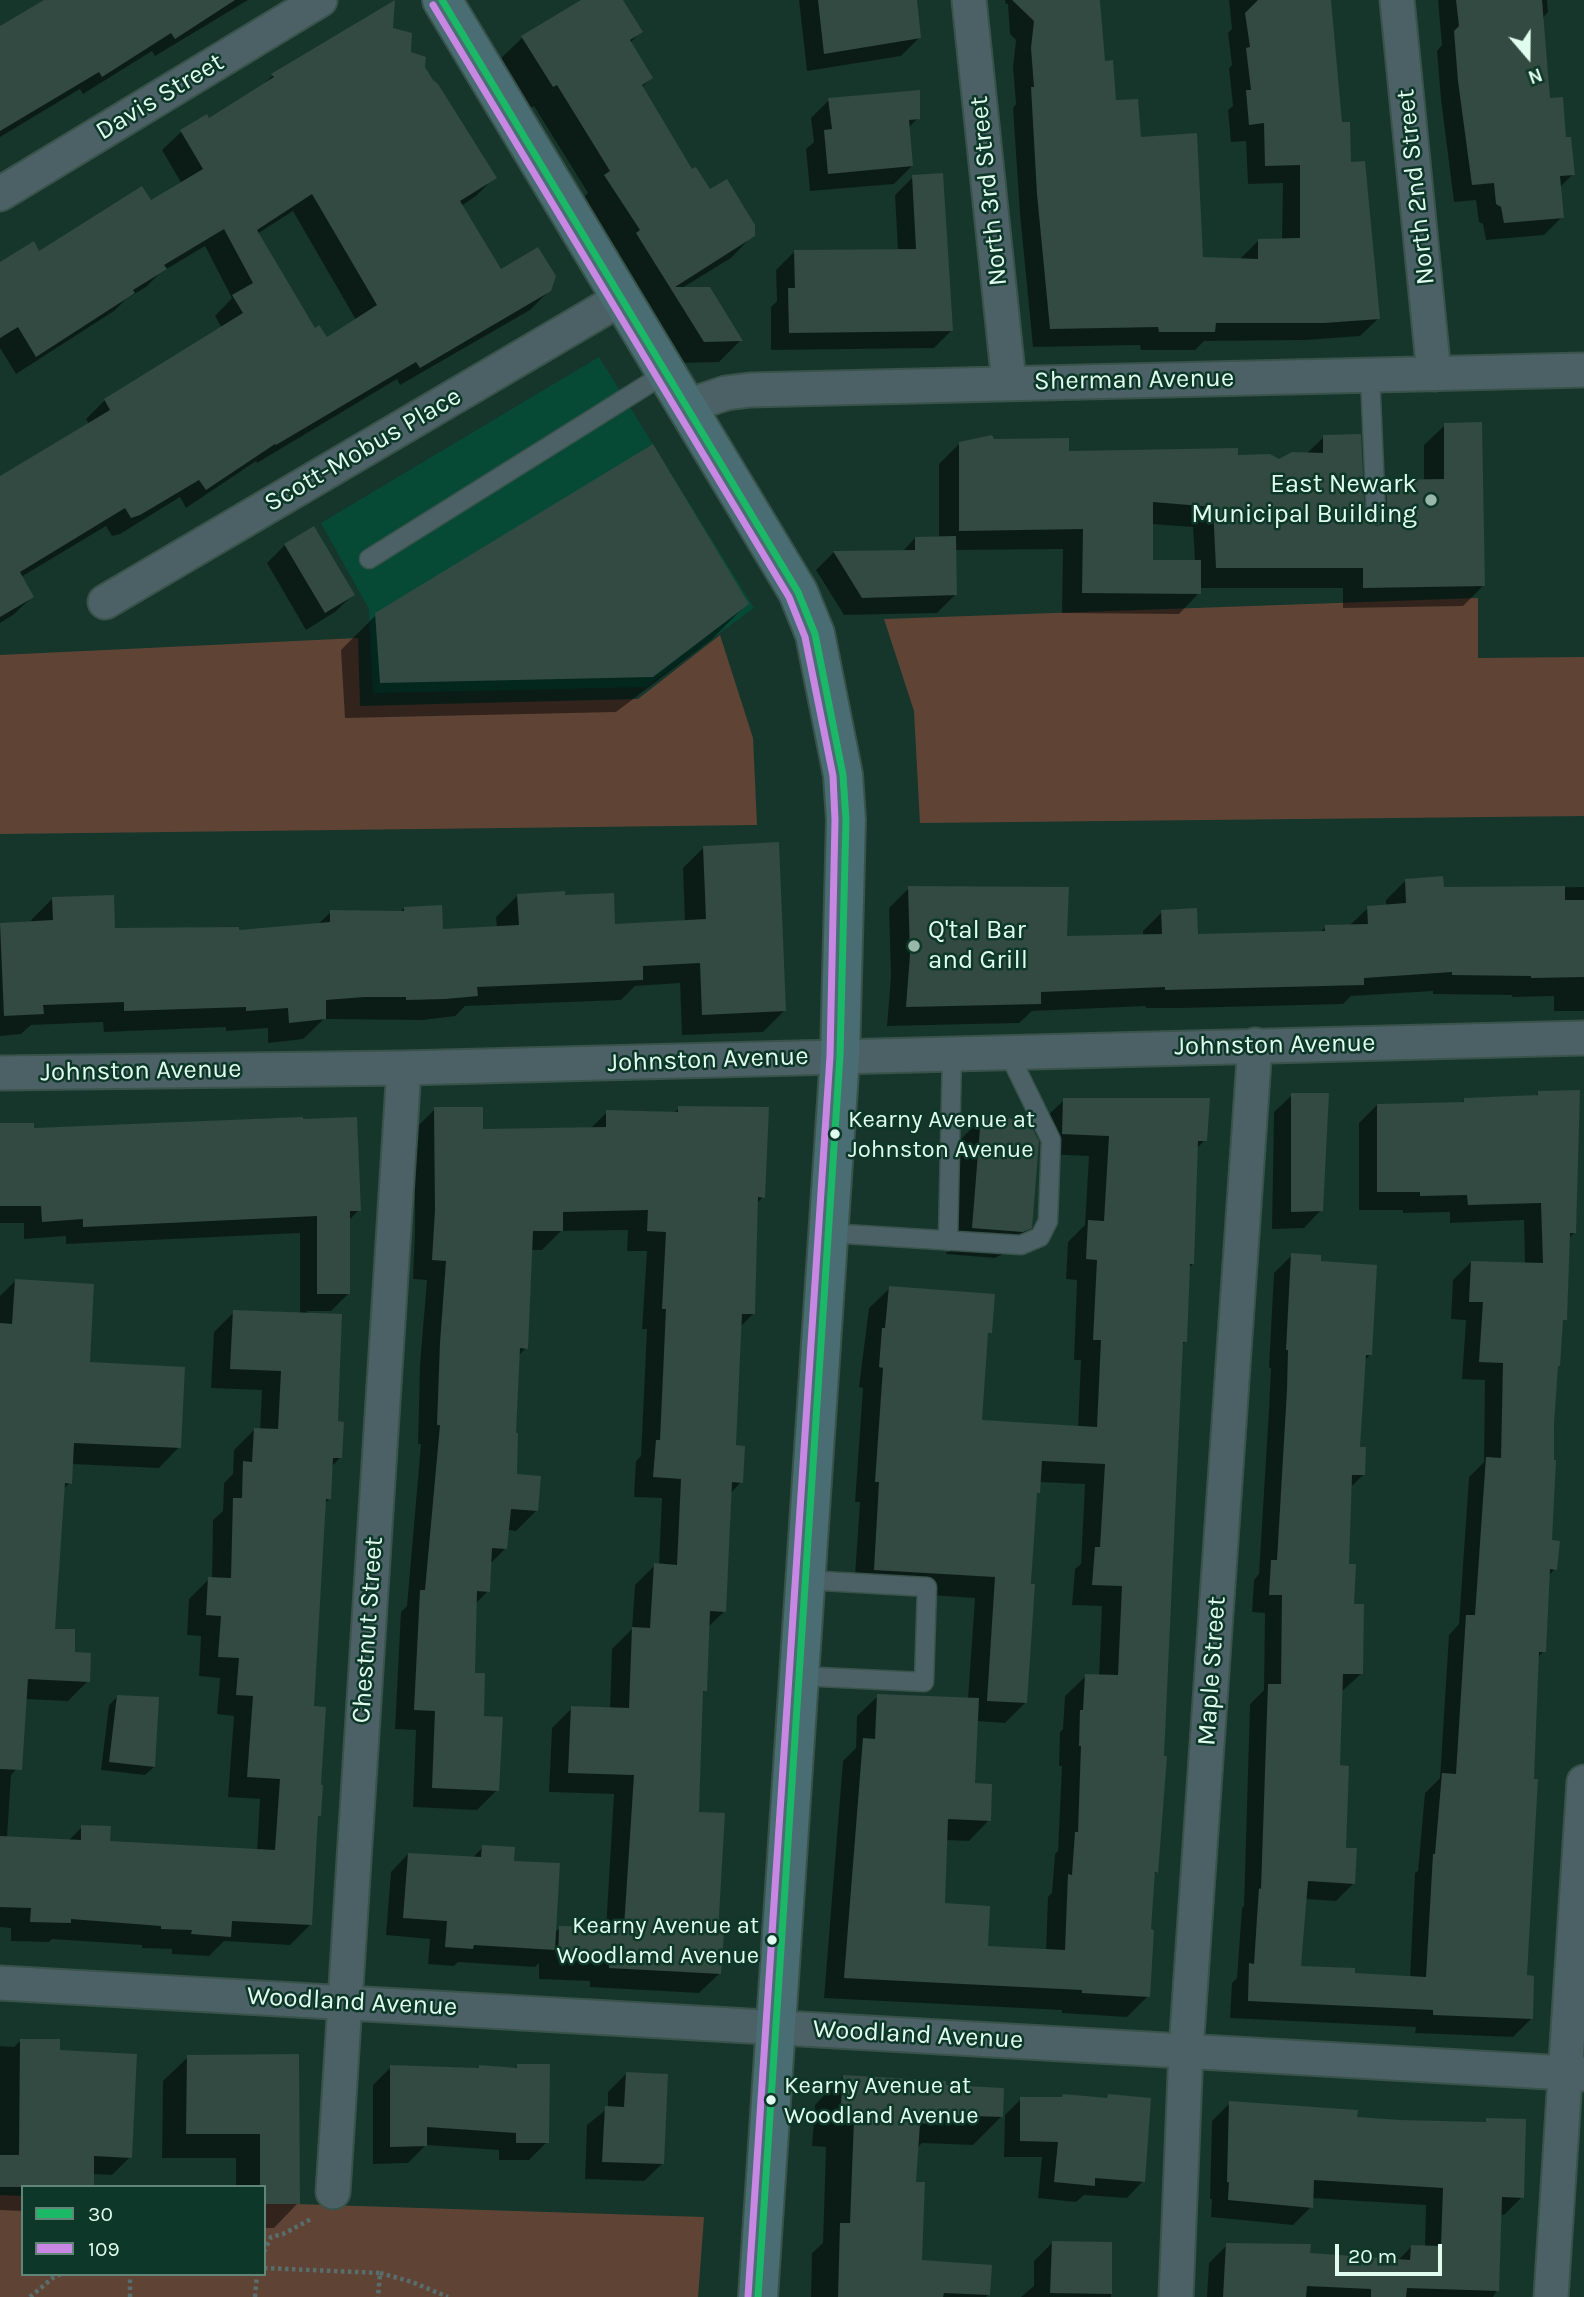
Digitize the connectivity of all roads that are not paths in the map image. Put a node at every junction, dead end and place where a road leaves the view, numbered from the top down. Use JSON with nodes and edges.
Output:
{"nodes":[{"id":1,"x":320,"y":0,"type":"edge"},
{"id":2,"x":442,"y":0,"type":"edge"},
{"id":3,"x":969,"y":0,"type":"edge"},
{"id":4,"x":1397,"y":0,"type":"edge"},
{"id":5,"x":0,"y":194,"type":"edge"},
{"id":6,"x":622,"y":298,"type":"junction"},
{"id":7,"x":1584,"y":370,"type":"edge"},
{"id":8,"x":666,"y":373,"type":"junction"},
{"id":9,"x":1434,"y":374,"type":"junction"},
{"id":10,"x":1370,"y":375,"type":"junction"},
{"id":11,"x":1009,"y":383,"type":"junction"},
{"id":12,"x":687,"y":406,"type":"junction"},
{"id":13,"x":1376,"y":515,"type":"dead end"},
{"id":14,"x":369,"y":559,"type":"dead end"},
{"id":15,"x":105,"y":602,"type":"dead end"},
{"id":16,"x":1584,"y":1038,"type":"edge"},
{"id":17,"x":1255,"y":1045,"type":"junction"},
{"id":18,"x":1009,"y":1052,"type":"junction"},
{"id":19,"x":952,"y":1054,"type":"junction"},
{"id":20,"x":840,"y":1056,"type":"junction"},
{"id":21,"x":404,"y":1068,"type":"junction"},
{"id":22,"x":0,"y":1073,"type":"edge"},
{"id":23,"x":828,"y":1233,"type":"junction"},
{"id":24,"x":948,"y":1241,"type":"junction"},
{"id":25,"x":805,"y":1580,"type":"junction"},
{"id":26,"x":798,"y":1676,"type":"junction"},
{"id":27,"x":1584,"y":1782,"type":"edge"},
{"id":28,"x":0,"y":1983,"type":"edge"},
{"id":29,"x":345,"y":2001,"type":"junction"},
{"id":30,"x":775,"y":2027,"type":"junction"},
{"id":31,"x":1186,"y":2050,"type":"junction"},
{"id":32,"x":1575,"y":2073,"type":"edge"},
{"id":33,"x":333,"y":2192,"type":"road end"},
{"id":34,"x":758,"y":2297,"type":"edge"},
{"id":35,"x":1176,"y":2297,"type":"edge"},
{"id":36,"x":1551,"y":2297,"type":"edge"}],
"edges":[{"from":1,"to":5,"type":"street","name":"Davis Street"},
{"from":2,"to":6,"type":"main road"},
{"from":3,"to":11,"type":"street","name":"North 3rd Street"},
{"from":4,"to":9,"type":"street","name":"North 2nd Street"},
{"from":6,"to":8,"type":"main road"},
{"from":6,"to":15,"type":"street","name":"Scott-Mobus Place"},
{"from":7,"to":9,"type":"street","name":"Sherman Avenue"},
{"from":8,"to":12,"type":"main road"},
{"from":8,"to":14,"type":"lane"},
{"from":9,"to":10,"type":"street","name":"Sherman Avenue"},
{"from":10,"to":11,"type":"street","name":"Sherman Avenue"},
{"from":10,"to":13,"type":"lane"},
{"from":11,"to":12,"type":"street","name":"Sherman Avenue"},
{"from":12,"to":20,"type":"main road"},
{"from":16,"to":17,"type":"street","name":"Johnston Avenue"},
{"from":17,"to":18,"type":"street","name":"Johnston Avenue"},
{"from":17,"to":31,"type":"street","name":"Maple Street"},
{"from":18,"to":19,"type":"street","name":"Johnston Avenue"},
{"from":18,"to":24,"type":"lane"},
{"from":19,"to":20,"type":"street","name":"Johnston Avenue"},
{"from":19,"to":24,"type":"lane"},
{"from":20,"to":21,"type":"street","name":"Johnston Avenue"},
{"from":20,"to":23,"type":"main road"},
{"from":21,"to":22,"type":"street","name":"Johnston Avenue"},
{"from":21,"to":29,"type":"street","name":"Chestnut Street"},
{"from":23,"to":24,"type":"lane"},
{"from":23,"to":25,"type":"main road"},
{"from":25,"to":26,"type":"main road"},
{"from":25,"to":26,"type":"lane"},
{"from":26,"to":30,"type":"main road"},
{"from":27,"to":32,"type":"street"},
{"from":28,"to":29,"type":"street","name":"Woodland Avenue"},
{"from":29,"to":30,"type":"street","name":"Woodland Avenue"},
{"from":29,"to":33,"type":"street","name":"Chestnut Street"},
{"from":30,"to":31,"type":"street","name":"Woodland Avenue"},
{"from":30,"to":34,"type":"main road"},
{"from":31,"to":32,"type":"street","name":"Woodland Avenue"},
{"from":31,"to":35,"type":"street","name":"Maple Street"},
{"from":32,"to":36,"type":"street"}]}
